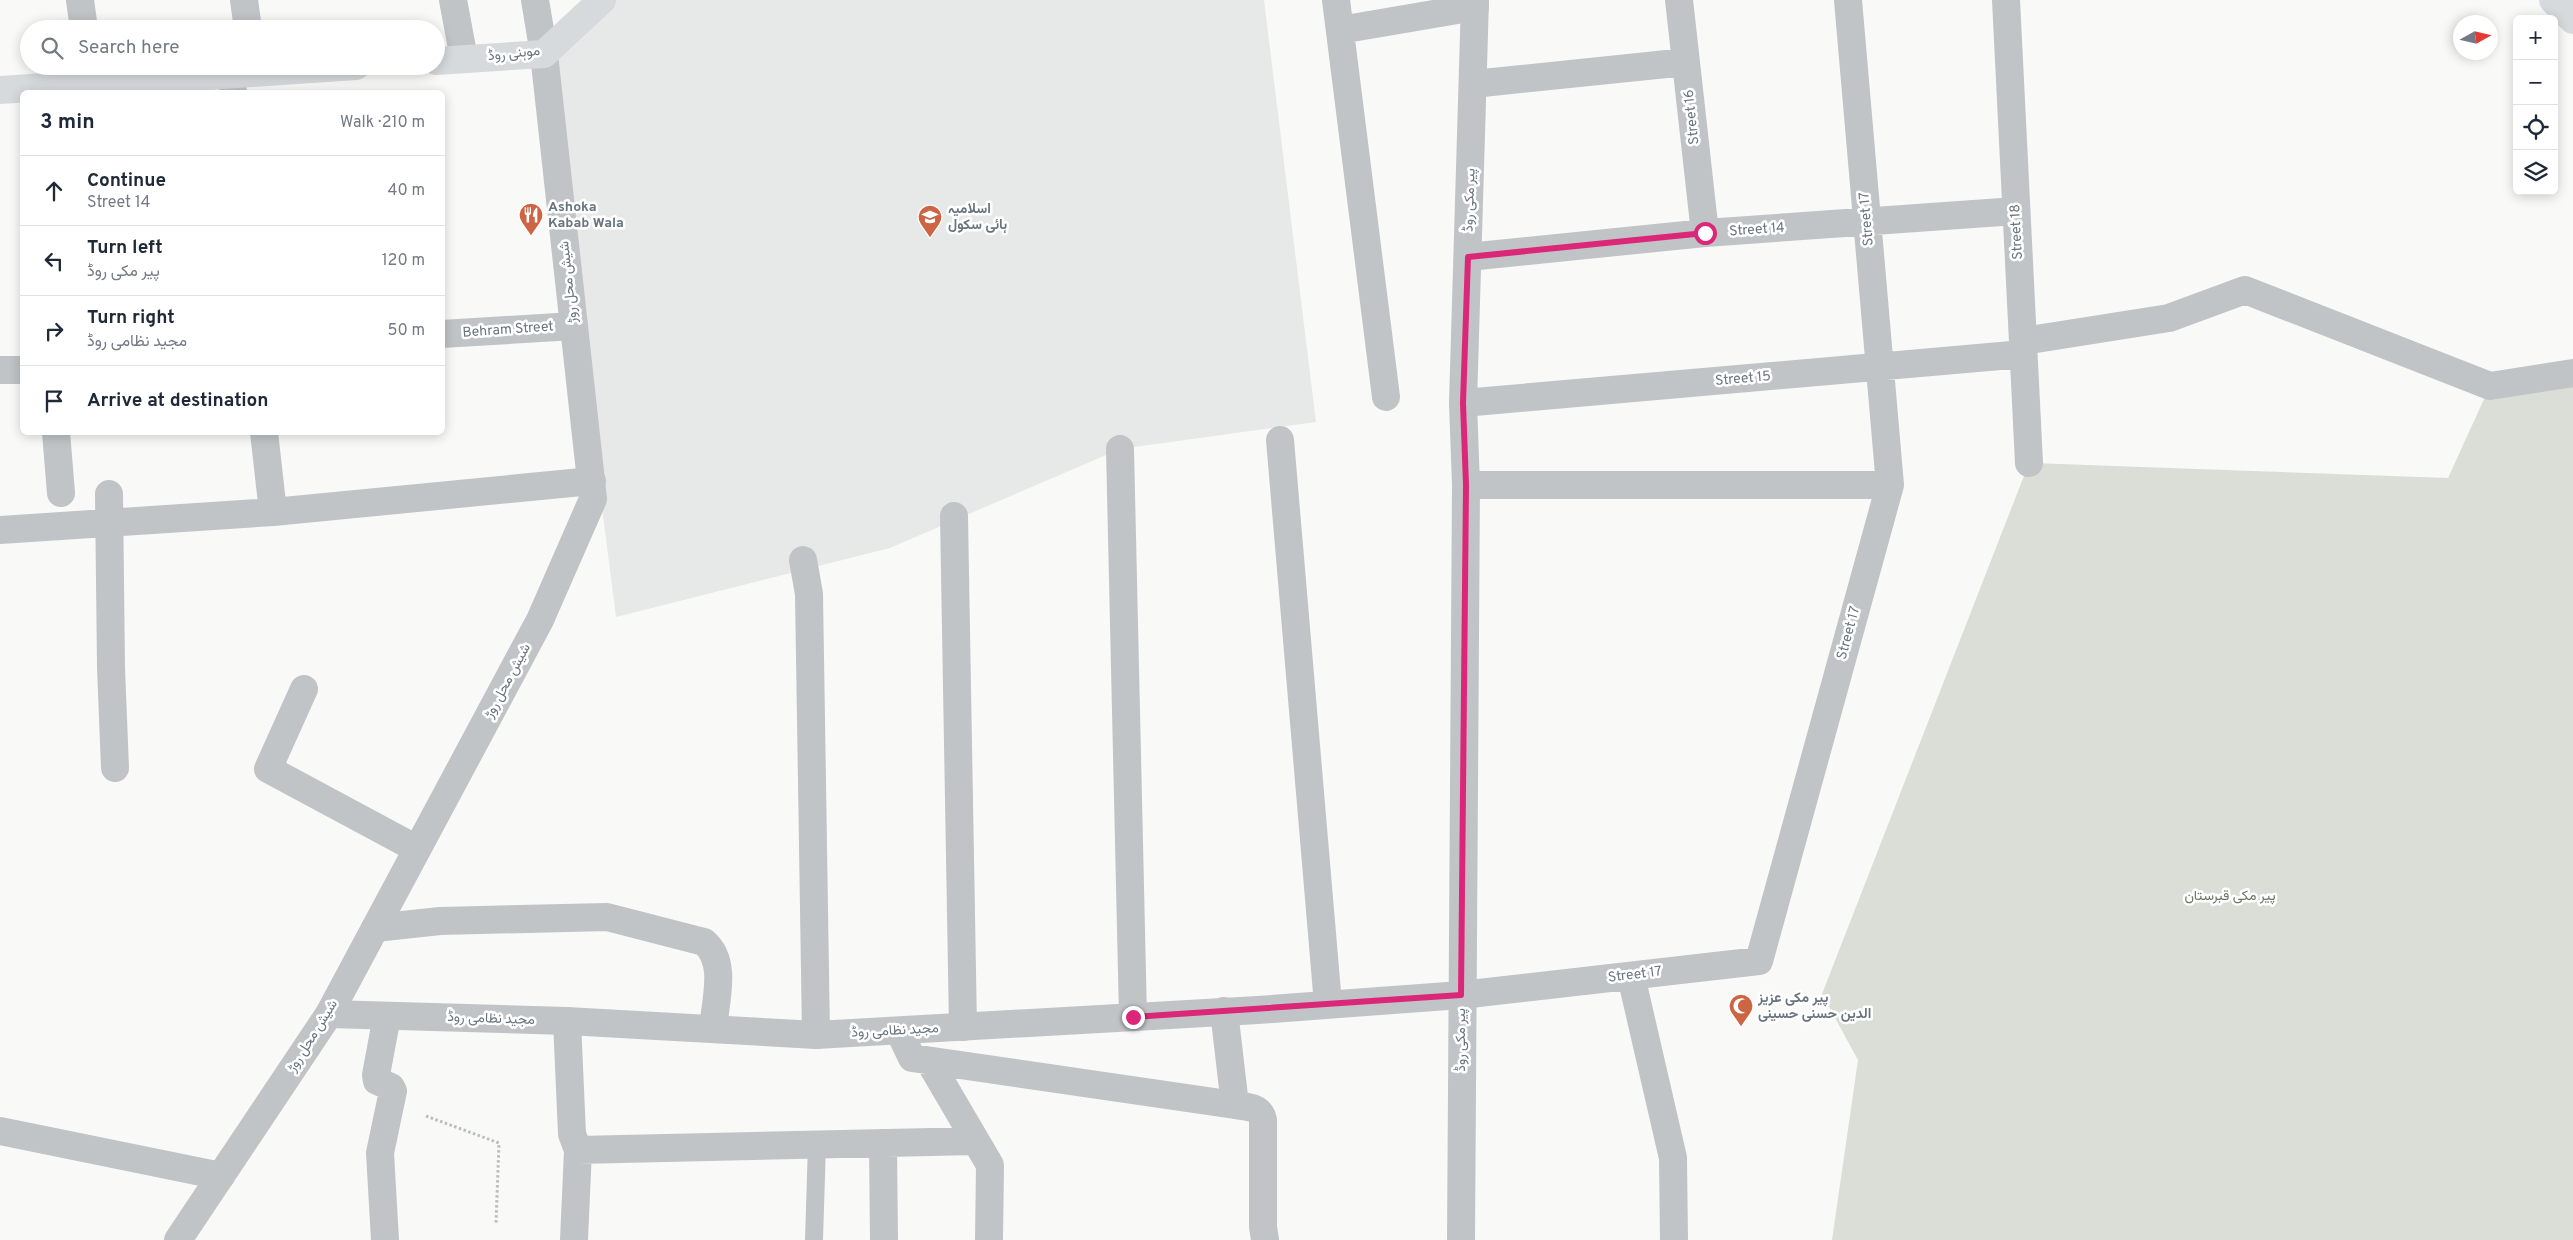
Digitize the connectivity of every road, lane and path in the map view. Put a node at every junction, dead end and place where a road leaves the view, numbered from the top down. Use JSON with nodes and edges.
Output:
{"nodes":[{"id":1,"x":80,"y":0,"type":"edge"},
{"id":2,"x":244,"y":0,"type":"edge"},
{"id":3,"x":453,"y":0,"type":"edge"},
{"id":4,"x":535,"y":0,"type":"edge"},
{"id":5,"x":602,"y":0,"type":"edge"},
{"id":6,"x":1336,"y":0,"type":"edge"},
{"id":7,"x":1679,"y":0,"type":"edge"},
{"id":8,"x":1848,"y":0,"type":"edge"},
{"id":9,"x":2006,"y":0,"type":"edge"},
{"id":10,"x":2553,"y":0,"type":"edge"},
{"id":11,"x":1475,"y":4,"type":"edge"},
{"id":12,"x":83,"y":20,"type":"edge"},
{"id":13,"x":247,"y":20,"type":"edge"},
{"id":14,"x":2573,"y":20,"type":"edge"},
{"id":15,"x":1340,"y":30,"type":"junction"},
{"id":16,"x":544,"y":54,"type":"junction"},
{"id":17,"x":464,"y":59,"type":"junction"},
{"id":18,"x":445,"y":60,"type":"edge"},
{"id":19,"x":1686,"y":62,"type":"junction"},
{"id":20,"x":92,"y":75,"type":"edge"},
{"id":21,"x":264,"y":75,"type":"edge"},
{"id":22,"x":244,"y":77,"type":"edge"},
{"id":23,"x":1473,"y":84,"type":"junction"},
{"id":24,"x":0,"y":90,"type":"edge"},
{"id":25,"x":31,"y":90,"type":"edge"},
{"id":26,"x":2016,"y":211,"type":"junction"},
{"id":27,"x":1867,"y":222,"type":"junction"},
{"id":28,"x":1705,"y":233,"type":"junction"},
{"id":29,"x":1468,"y":257,"type":"junction"},
{"id":30,"x":574,"y":326,"type":"junction"},
{"id":31,"x":445,"y":334,"type":"edge"},
{"id":32,"x":2023,"y":348,"type":"junction"},
{"id":33,"x":1879,"y":367,"type":"junction"},
{"id":34,"x":0,"y":370,"type":"edge"},
{"id":35,"x":20,"y":370,"type":"edge"},
{"id":36,"x":2573,"y":373,"type":"edge"},
{"id":37,"x":1386,"y":397,"type":"dead end"},
{"id":38,"x":1463,"y":403,"type":"junction"},
{"id":39,"x":56,"y":435,"type":"edge"},
{"id":40,"x":264,"y":435,"type":"edge"},
{"id":41,"x":1280,"y":440,"type":"dead end"},
{"id":42,"x":1120,"y":449,"type":"dead end"},
{"id":43,"x":2029,"y":464,"type":"dead end"},
{"id":44,"x":592,"y":481,"type":"junction"},
{"id":45,"x":1466,"y":485,"type":"junction"},
{"id":46,"x":1890,"y":485,"type":"junction"},
{"id":47,"x":61,"y":493,"type":"dead end"},
{"id":48,"x":109,"y":494,"type":"dead end"},
{"id":49,"x":273,"y":512,"type":"junction"},
{"id":50,"x":954,"y":516,"type":"dead end"},
{"id":51,"x":110,"y":522,"type":"junction"},
{"id":52,"x":0,"y":530,"type":"edge"},
{"id":53,"x":803,"y":560,"type":"dead end"},
{"id":54,"x":304,"y":689,"type":"dead end"},
{"id":55,"x":114,"y":768,"type":"dead end"},
{"id":56,"x":417,"y":849,"type":"junction"},
{"id":57,"x":375,"y":928,"type":"junction"},
{"id":58,"x":1631,"y":976,"type":"junction"},
{"id":59,"x":1461,"y":995,"type":"junction"},
{"id":60,"x":1328,"y":1004,"type":"junction"},
{"id":61,"x":1224,"y":1011,"type":"junction"},
{"id":62,"x":329,"y":1014,"type":"junction"},
{"id":63,"x":387,"y":1016,"type":"junction"},
{"id":64,"x":1133,"y":1017,"type":"junction"},
{"id":65,"x":567,"y":1021,"type":"junction"},
{"id":66,"x":963,"y":1027,"type":"junction"},
{"id":67,"x":713,"y":1029,"type":"junction"},
{"id":68,"x":899,"y":1031,"type":"junction"},
{"id":69,"x":816,"y":1035,"type":"junction"},
{"id":70,"x":929,"y":1061,"type":"junction"},
{"id":71,"x":390,"y":1102,"type":"junction"},
{"id":72,"x":1235,"y":1105,"type":"junction"},
{"id":73,"x":0,"y":1130,"type":"edge"},
{"id":74,"x":976,"y":1141,"type":"junction"},
{"id":75,"x":884,"y":1143,"type":"junction"},
{"id":76,"x":817,"y":1144,"type":"junction"},
{"id":77,"x":578,"y":1150,"type":"junction"},
{"id":78,"x":221,"y":1176,"type":"junction"},
{"id":79,"x":496,"y":1223,"type":"dead end"},
{"id":80,"x":178,"y":1240,"type":"edge"},
{"id":81,"x":385,"y":1240,"type":"edge"},
{"id":82,"x":574,"y":1240,"type":"edge"},
{"id":83,"x":814,"y":1240,"type":"edge"},
{"id":84,"x":884,"y":1240,"type":"edge"},
{"id":85,"x":989,"y":1240,"type":"edge"},
{"id":86,"x":1265,"y":1240,"type":"edge"},
{"id":87,"x":1461,"y":1240,"type":"edge"},
{"id":88,"x":1674,"y":1240,"type":"edge"}],
"edges":[{"from":1,"to":12,"type":"street"},
{"from":2,"to":13,"type":"street"},
{"from":3,"to":17,"type":"street"},
{"from":4,"to":16,"type":"street","name":"شیش محل روڑ"},
{"from":5,"to":16,"type":"main road","name":"موہنی روڈ"},
{"from":6,"to":15,"type":"street"},
{"from":7,"to":19,"type":"street","name":"Street 16"},
{"from":8,"to":27,"type":"street","name":"Street 17"},
{"from":9,"to":26,"type":"street","name":"Street 18"},
{"from":10,"to":14,"type":"main road"},
{"from":11,"to":15,"type":"street"},
{"from":11,"to":23,"type":"street","name":"پیر مکی روڈ"},
{"from":15,"to":37,"type":"street"},
{"from":16,"to":17,"type":"main road","name":"موہنی روڈ"},
{"from":16,"to":30,"type":"street","name":"شیش محل روڑ"},
{"from":17,"to":18,"type":"main road","name":"موہنی روڈ"},
{"from":19,"to":23,"type":"street"},
{"from":19,"to":28,"type":"street","name":"Street 16"},
{"from":20,"to":22,"type":"main road"},
{"from":20,"to":25,"type":"main road"},
{"from":21,"to":22,"type":"main road"},
{"from":23,"to":29,"type":"street","name":"پیر مکی روڈ"},
{"from":24,"to":25,"type":"main road"},
{"from":26,"to":27,"type":"street","name":"Street 14"},
{"from":26,"to":32,"type":"street","name":"Street 18"},
{"from":27,"to":28,"type":"street","name":"Street 14"},
{"from":27,"to":33,"type":"street","name":"Street 17"},
{"from":28,"to":29,"type":"street","name":"Street 14"},
{"from":29,"to":38,"type":"street","name":"پیر مکی روڈ"},
{"from":30,"to":31,"type":"street","name":"Behram Street"},
{"from":30,"to":44,"type":"street","name":"شیش محل روڑ"},
{"from":32,"to":33,"type":"street","name":"Street 15"},
{"from":32,"to":36,"type":"street","name":"Street 15"},
{"from":32,"to":43,"type":"street","name":"Street 18"},
{"from":33,"to":38,"type":"street","name":"Street 15"},
{"from":33,"to":46,"type":"street","name":"Street 17"},
{"from":34,"to":35,"type":"street"},
{"from":38,"to":45,"type":"street","name":"پیر مکی روڈ"},
{"from":39,"to":47,"type":"street"},
{"from":40,"to":49,"type":"street"},
{"from":41,"to":60,"type":"street"},
{"from":42,"to":64,"type":"street"},
{"from":44,"to":49,"type":"street"},
{"from":44,"to":56,"type":"street","name":"شیش محل روڑ"},
{"from":45,"to":46,"type":"street"},
{"from":45,"to":59,"type":"street","name":"پیر مکی روڈ"},
{"from":46,"to":58,"type":"street","name":"Street 17"},
{"from":48,"to":51,"type":"street"},
{"from":49,"to":51,"type":"street"},
{"from":50,"to":66,"type":"street"},
{"from":51,"to":52,"type":"street"},
{"from":51,"to":55,"type":"street"},
{"from":53,"to":69,"type":"street"},
{"from":54,"to":56,"type":"street"},
{"from":56,"to":57,"type":"street","name":"شیش محل روڑ"},
{"from":57,"to":62,"type":"street","name":"شیش محل روڑ"},
{"from":57,"to":67,"type":"street"},
{"from":58,"to":59,"type":"street","name":"Street 17"},
{"from":58,"to":88,"type":"street"},
{"from":59,"to":60,"type":"street","name":"مجید نظامی روڈ"},
{"from":59,"to":87,"type":"street","name":"پیر مکی روڈ"},
{"from":60,"to":61,"type":"street","name":"مجید نظامی روڈ"},
{"from":61,"to":64,"type":"street","name":"مجید نظامی روڈ"},
{"from":61,"to":72,"type":"street"},
{"from":62,"to":63,"type":"street","name":"مجید نظامی روڈ"},
{"from":62,"to":78,"type":"street","name":"شیش محل روڑ"},
{"from":63,"to":65,"type":"street","name":"مجید نظامی روڈ"},
{"from":63,"to":71,"type":"street"},
{"from":64,"to":66,"type":"street","name":"مجید نظامی روڈ"},
{"from":65,"to":67,"type":"street","name":"مجید نظامی روڈ"},
{"from":65,"to":77,"type":"street"},
{"from":66,"to":68,"type":"street","name":"مجید نظامی روڈ"},
{"from":67,"to":69,"type":"street","name":"مجید نظامی روڈ"},
{"from":68,"to":69,"type":"street","name":"مجید نظامی روڈ"},
{"from":68,"to":70,"type":"street"},
{"from":70,"to":72,"type":"street"},
{"from":70,"to":74,"type":"street"},
{"from":71,"to":79,"type":"path"},
{"from":71,"to":81,"type":"street"},
{"from":72,"to":86,"type":"street"},
{"from":73,"to":78,"type":"street"},
{"from":74,"to":75,"type":"street"},
{"from":74,"to":85,"type":"street"},
{"from":75,"to":76,"type":"street"},
{"from":75,"to":84,"type":"street"},
{"from":76,"to":77,"type":"street"},
{"from":76,"to":83,"type":"lane"},
{"from":77,"to":82,"type":"street"},
{"from":78,"to":80,"type":"street","name":"شیش محل روڑ"}]}
